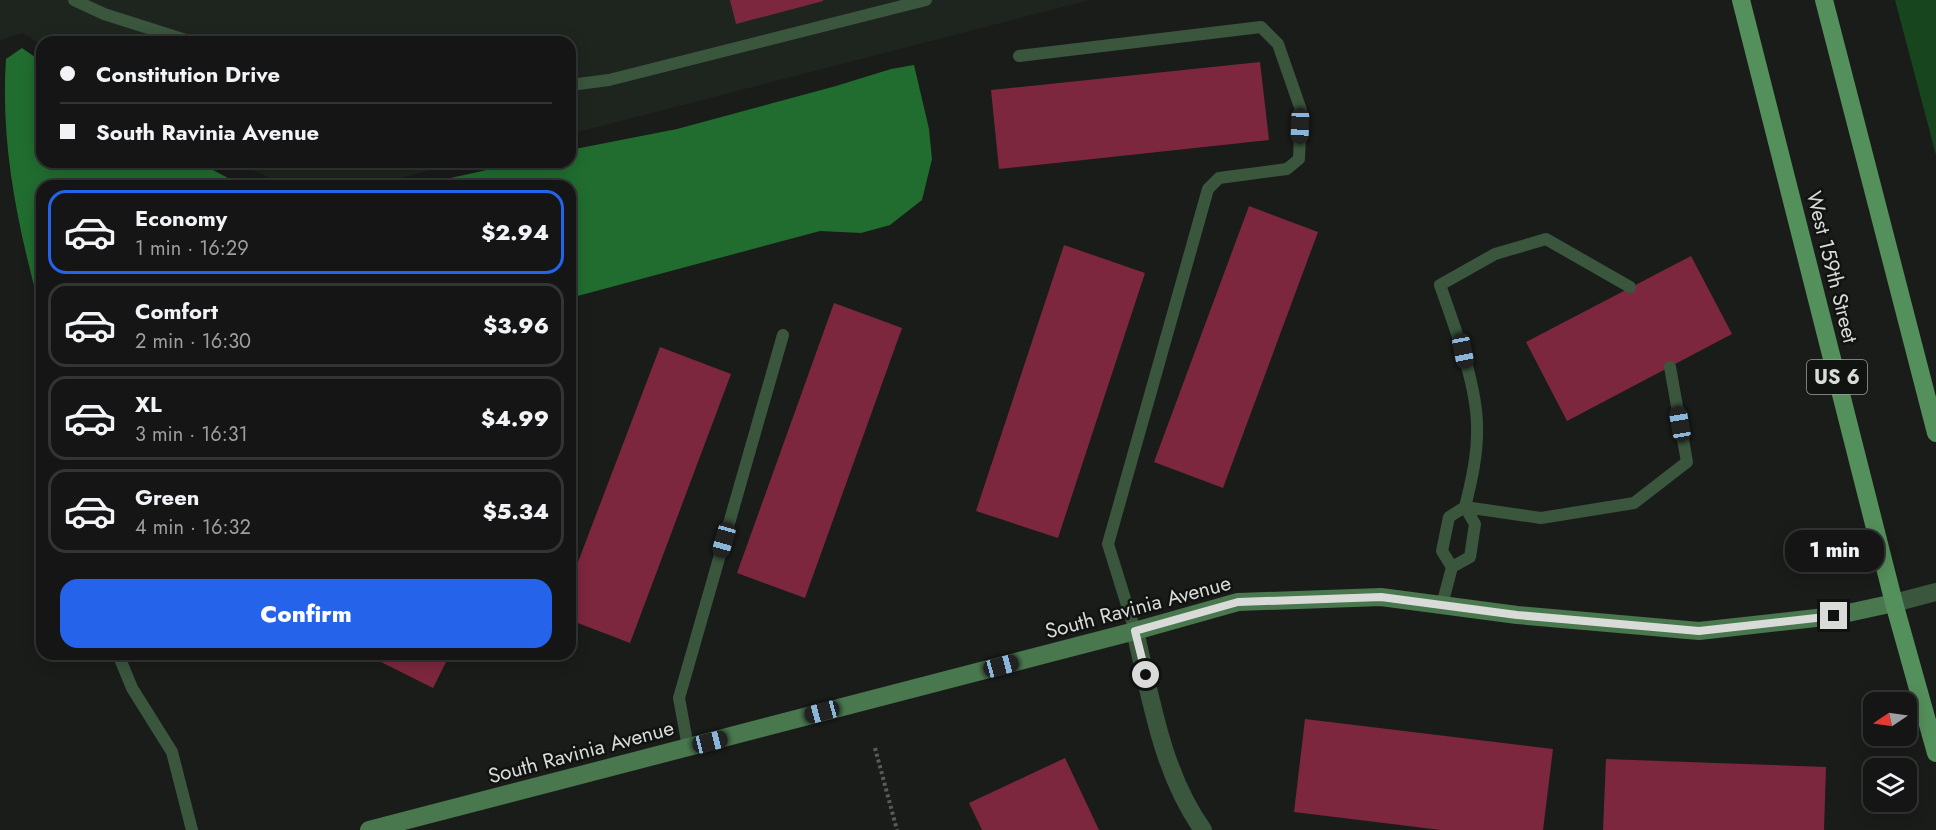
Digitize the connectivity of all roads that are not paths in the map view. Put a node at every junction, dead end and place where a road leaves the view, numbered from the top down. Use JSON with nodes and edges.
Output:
{"nodes":[{"id":1,"x":74,"y":0,"type":"edge"},
{"id":2,"x":926,"y":0,"type":"edge"},
{"id":3,"x":1741,"y":0,"type":"edge"},
{"id":4,"x":1824,"y":0,"type":"edge"},
{"id":5,"x":173,"y":36,"type":"edge"},
{"id":6,"x":1018,"y":56,"type":"dead end"},
{"id":7,"x":576,"y":84,"type":"edge"},
{"id":8,"x":1630,"y":287,"type":"dead end"},
{"id":9,"x":783,"y":335,"type":"dead end"},
{"id":10,"x":1670,"y":367,"type":"dead end"},
{"id":11,"x":1936,"y":433,"type":"edge"},
{"id":12,"x":1465,"y":507,"type":"junction"},
{"id":13,"x":1452,"y":567,"type":"junction"},
{"id":14,"x":1936,"y":592,"type":"edge"},
{"id":15,"x":1894,"y":603,"type":"junction"},
{"id":16,"x":1442,"y":605,"type":"junction"},
{"id":17,"x":1135,"y":631,"type":"junction"},
{"id":18,"x":120,"y":660,"type":"edge"},
{"id":19,"x":688,"y":747,"type":"junction"},
{"id":20,"x":1936,"y":753,"type":"edge"},
{"id":21,"x":192,"y":830,"type":"edge"},
{"id":22,"x":369,"y":830,"type":"edge"},
{"id":23,"x":1203,"y":830,"type":"edge"}],
"edges":[{"from":1,"to":5,"type":"lane"},
{"from":2,"to":7,"type":"lane"},
{"from":3,"to":15,"type":"main road","name":"West 159th Street","number":"US 6"},
{"from":4,"to":11,"type":"main road"},
{"from":6,"to":17,"type":"lane"},
{"from":8,"to":12,"type":"lane"},
{"from":9,"to":19,"type":"lane"},
{"from":10,"to":12,"type":"lane"},
{"from":12,"to":13,"type":"lane"},
{"from":12,"to":13,"type":"lane"},
{"from":13,"to":16,"type":"lane"},
{"from":14,"to":15,"type":"street","name":"South Ravinia Avenue"},
{"from":15,"to":16,"type":"street","name":"South Ravinia Avenue"},
{"from":15,"to":20,"type":"main road","name":"West 159th Street","number":"US 6"},
{"from":16,"to":17,"type":"street","name":"South Ravinia Avenue"},
{"from":17,"to":19,"type":"street","name":"South Ravinia Avenue"},
{"from":17,"to":23,"type":"street"},
{"from":18,"to":21,"type":"lane"},
{"from":19,"to":22,"type":"street","name":"South Ravinia Avenue"}]}
